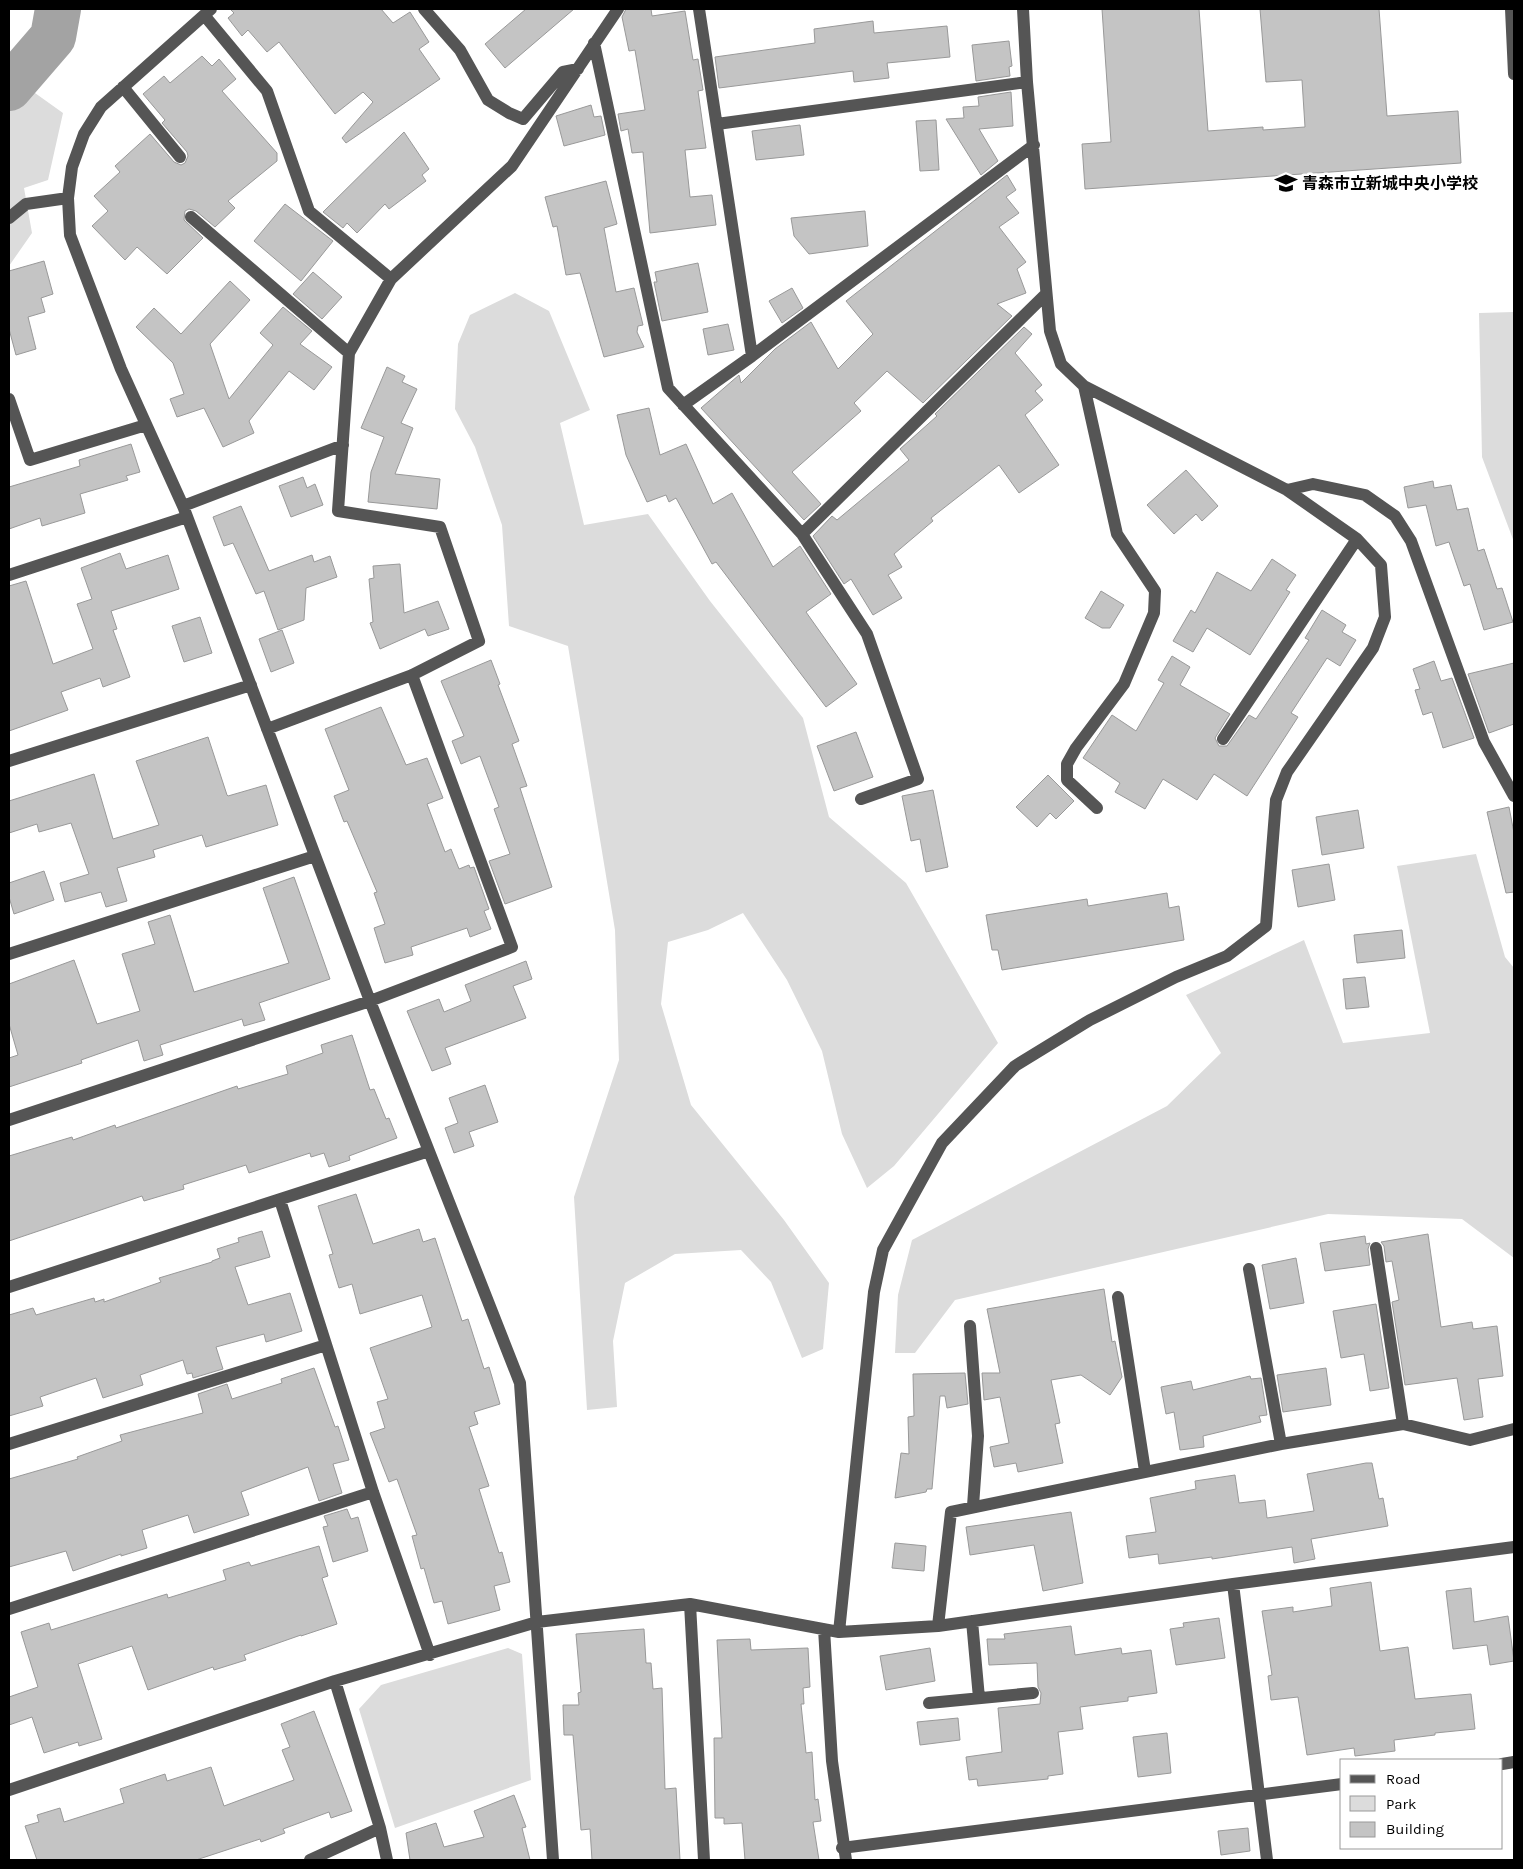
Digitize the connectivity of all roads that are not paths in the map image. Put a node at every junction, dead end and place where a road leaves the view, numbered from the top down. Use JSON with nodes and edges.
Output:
{"nodes":[{"id":1,"x":424,"y":9,"type":"edge"},
{"id":2,"x":616,"y":9,"type":"edge"},
{"id":3,"x":699,"y":9,"type":"edge"},
{"id":4,"x":1023,"y":9,"type":"edge"},
{"id":5,"x":1511,"y":9,"type":"edge"},
{"id":6,"x":207,"y":12,"type":"edge"},
{"id":7,"x":594,"y":43,"type":"junction"},
{"id":8,"x":578,"y":69,"type":"junction"},
{"id":9,"x":1514,"y":74,"type":"edge"},
{"id":10,"x":1027,"y":82,"type":"junction"},
{"id":11,"x":123,"y":87,"type":"junction"},
{"id":12,"x":717,"y":124,"type":"junction"},
{"id":13,"x":1034,"y":145,"type":"junction"},
{"id":14,"x":180,"y":157,"type":"dead end"},
{"id":15,"x":68,"y":198,"type":"junction"},
{"id":16,"x":191,"y":217,"type":"dead end"},
{"id":17,"x":9,"y":218,"type":"edge"},
{"id":18,"x":391,"y":279,"type":"junction"},
{"id":19,"x":1046,"y":294,"type":"junction"},
{"id":20,"x":349,"y":353,"type":"junction"},
{"id":21,"x":752,"y":356,"type":"junction"},
{"id":22,"x":1084,"y":386,"type":"junction"},
{"id":23,"x":9,"y":399,"type":"edge"},
{"id":24,"x":683,"y":406,"type":"junction"},
{"id":25,"x":146,"y":425,"type":"junction"},
{"id":26,"x":343,"y":445,"type":"junction"},
{"id":27,"x":1287,"y":490,"type":"junction"},
{"id":28,"x":185,"y":512,"type":"junction"},
{"id":29,"x":802,"y":534,"type":"junction"},
{"id":30,"x":1357,"y":539,"type":"junction"},
{"id":31,"x":9,"y":575,"type":"edge"},
{"id":32,"x":412,"y":675,"type":"junction"},
{"id":33,"x":251,"y":685,"type":"junction"},
{"id":34,"x":268,"y":729,"type":"junction"},
{"id":35,"x":1223,"y":739,"type":"dead end"},
{"id":36,"x":9,"y":761,"type":"edge"},
{"id":37,"x":1514,"y":796,"type":"edge"},
{"id":38,"x":861,"y":800,"type":"dead end"},
{"id":39,"x":1097,"y":808,"type":"dead end"},
{"id":40,"x":315,"y":856,"type":"junction"},
{"id":41,"x":9,"y":954,"type":"edge"},
{"id":42,"x":370,"y":1001,"type":"junction"},
{"id":43,"x":9,"y":1120,"type":"edge"},
{"id":44,"x":429,"y":1151,"type":"junction"},
{"id":45,"x":280,"y":1200,"type":"junction"},
{"id":46,"x":1376,"y":1248,"type":"dead end"},
{"id":47,"x":1249,"y":1269,"type":"dead end"},
{"id":48,"x":9,"y":1287,"type":"edge"},
{"id":49,"x":1118,"y":1297,"type":"dead end"},
{"id":50,"x":970,"y":1326,"type":"dead end"},
{"id":51,"x":326,"y":1345,"type":"junction"},
{"id":52,"x":1403,"y":1424,"type":"junction"},
{"id":53,"x":1514,"y":1429,"type":"edge"},
{"id":54,"x":9,"y":1444,"type":"edge"},
{"id":55,"x":1281,"y":1444,"type":"junction"},
{"id":56,"x":1145,"y":1471,"type":"junction"},
{"id":57,"x":373,"y":1492,"type":"junction"},
{"id":58,"x":972,"y":1506,"type":"junction"},
{"id":59,"x":1514,"y":1547,"type":"edge"},
{"id":60,"x":1233,"y":1584,"type":"junction"},
{"id":61,"x":690,"y":1604,"type":"junction"},
{"id":62,"x":9,"y":1609,"type":"edge"},
{"id":63,"x":972,"y":1621,"type":"junction"},
{"id":64,"x":537,"y":1622,"type":"junction"},
{"id":65,"x":938,"y":1626,"type":"junction"},
{"id":66,"x":824,"y":1629,"type":"junction"},
{"id":67,"x":839,"y":1632,"type":"junction"},
{"id":68,"x":430,"y":1654,"type":"junction"},
{"id":69,"x":335,"y":1680,"type":"junction"},
{"id":70,"x":1033,"y":1693,"type":"dead end"},
{"id":71,"x":979,"y":1698,"type":"junction"},
{"id":72,"x":929,"y":1703,"type":"dead end"},
{"id":73,"x":1340,"y":1784,"type":"edge"},
{"id":74,"x":9,"y":1790,"type":"edge"},
{"id":75,"x":1258,"y":1794,"type":"junction"},
{"id":76,"x":380,"y":1828,"type":"junction"},
{"id":77,"x":844,"y":1854,"type":"edge"},
{"id":78,"x":310,"y":1860,"type":"edge"},
{"id":79,"x":387,"y":1860,"type":"edge"},
{"id":80,"x":554,"y":1860,"type":"edge"},
{"id":81,"x":704,"y":1860,"type":"edge"},
{"id":82,"x":1267,"y":1860,"type":"edge"}],
"edges":[{"from":1,"to":8,"type":"street"},
{"from":2,"to":7,"type":"street"},
{"from":3,"to":12,"type":"street"},
{"from":4,"to":10,"type":"street"},
{"from":5,"to":9,"type":"street"},
{"from":6,"to":11,"type":"street"},
{"from":6,"to":18,"type":"street"},
{"from":7,"to":8,"type":"street"},
{"from":7,"to":24,"type":"street"},
{"from":8,"to":18,"type":"street"},
{"from":10,"to":12,"type":"street"},
{"from":10,"to":13,"type":"street"},
{"from":11,"to":14,"type":"street"},
{"from":11,"to":15,"type":"street"},
{"from":12,"to":21,"type":"street"},
{"from":13,"to":19,"type":"street"},
{"from":13,"to":21,"type":"street"},
{"from":15,"to":17,"type":"street"},
{"from":15,"to":25,"type":"street"},
{"from":16,"to":20,"type":"street"},
{"from":18,"to":20,"type":"street"},
{"from":19,"to":22,"type":"street"},
{"from":19,"to":29,"type":"street"},
{"from":20,"to":26,"type":"street"},
{"from":21,"to":24,"type":"street"},
{"from":22,"to":27,"type":"street"},
{"from":22,"to":39,"type":"street"},
{"from":23,"to":25,"type":"street"},
{"from":24,"to":29,"type":"street"},
{"from":25,"to":28,"type":"street"},
{"from":26,"to":28,"type":"street"},
{"from":26,"to":32,"type":"street"},
{"from":27,"to":30,"type":"street"},
{"from":27,"to":37,"type":"street"},
{"from":28,"to":31,"type":"street"},
{"from":28,"to":33,"type":"street"},
{"from":29,"to":38,"type":"street"},
{"from":30,"to":35,"type":"street"},
{"from":30,"to":67,"type":"street"},
{"from":32,"to":34,"type":"street"},
{"from":32,"to":42,"type":"street"},
{"from":33,"to":34,"type":"street"},
{"from":33,"to":36,"type":"street"},
{"from":34,"to":40,"type":"street"},
{"from":40,"to":41,"type":"street"},
{"from":40,"to":42,"type":"street"},
{"from":42,"to":43,"type":"street"},
{"from":42,"to":44,"type":"street"},
{"from":44,"to":45,"type":"street"},
{"from":44,"to":64,"type":"street"},
{"from":45,"to":48,"type":"street"},
{"from":45,"to":51,"type":"street"},
{"from":46,"to":52,"type":"street"},
{"from":47,"to":55,"type":"street"},
{"from":49,"to":56,"type":"street"},
{"from":50,"to":58,"type":"street"},
{"from":51,"to":54,"type":"street"},
{"from":51,"to":57,"type":"street"},
{"from":52,"to":53,"type":"street"},
{"from":52,"to":55,"type":"street"},
{"from":55,"to":56,"type":"street"},
{"from":56,"to":58,"type":"street"},
{"from":57,"to":62,"type":"street"},
{"from":57,"to":68,"type":"street"},
{"from":58,"to":65,"type":"street"},
{"from":59,"to":60,"type":"street"},
{"from":60,"to":63,"type":"street"},
{"from":60,"to":75,"type":"street"},
{"from":61,"to":64,"type":"street"},
{"from":61,"to":66,"type":"street"},
{"from":61,"to":81,"type":"street"},
{"from":63,"to":65,"type":"street"},
{"from":63,"to":71,"type":"street"},
{"from":64,"to":68,"type":"street"},
{"from":64,"to":80,"type":"street"},
{"from":65,"to":67,"type":"street"},
{"from":66,"to":67,"type":"street"},
{"from":66,"to":77,"type":"street"},
{"from":68,"to":69,"type":"street"},
{"from":69,"to":74,"type":"street"},
{"from":69,"to":76,"type":"street"},
{"from":70,"to":71,"type":"street"},
{"from":71,"to":72,"type":"street"},
{"from":73,"to":75,"type":"street"},
{"from":75,"to":77,"type":"street"},
{"from":75,"to":82,"type":"street"},
{"from":76,"to":78,"type":"street"},
{"from":76,"to":79,"type":"street"}]}
